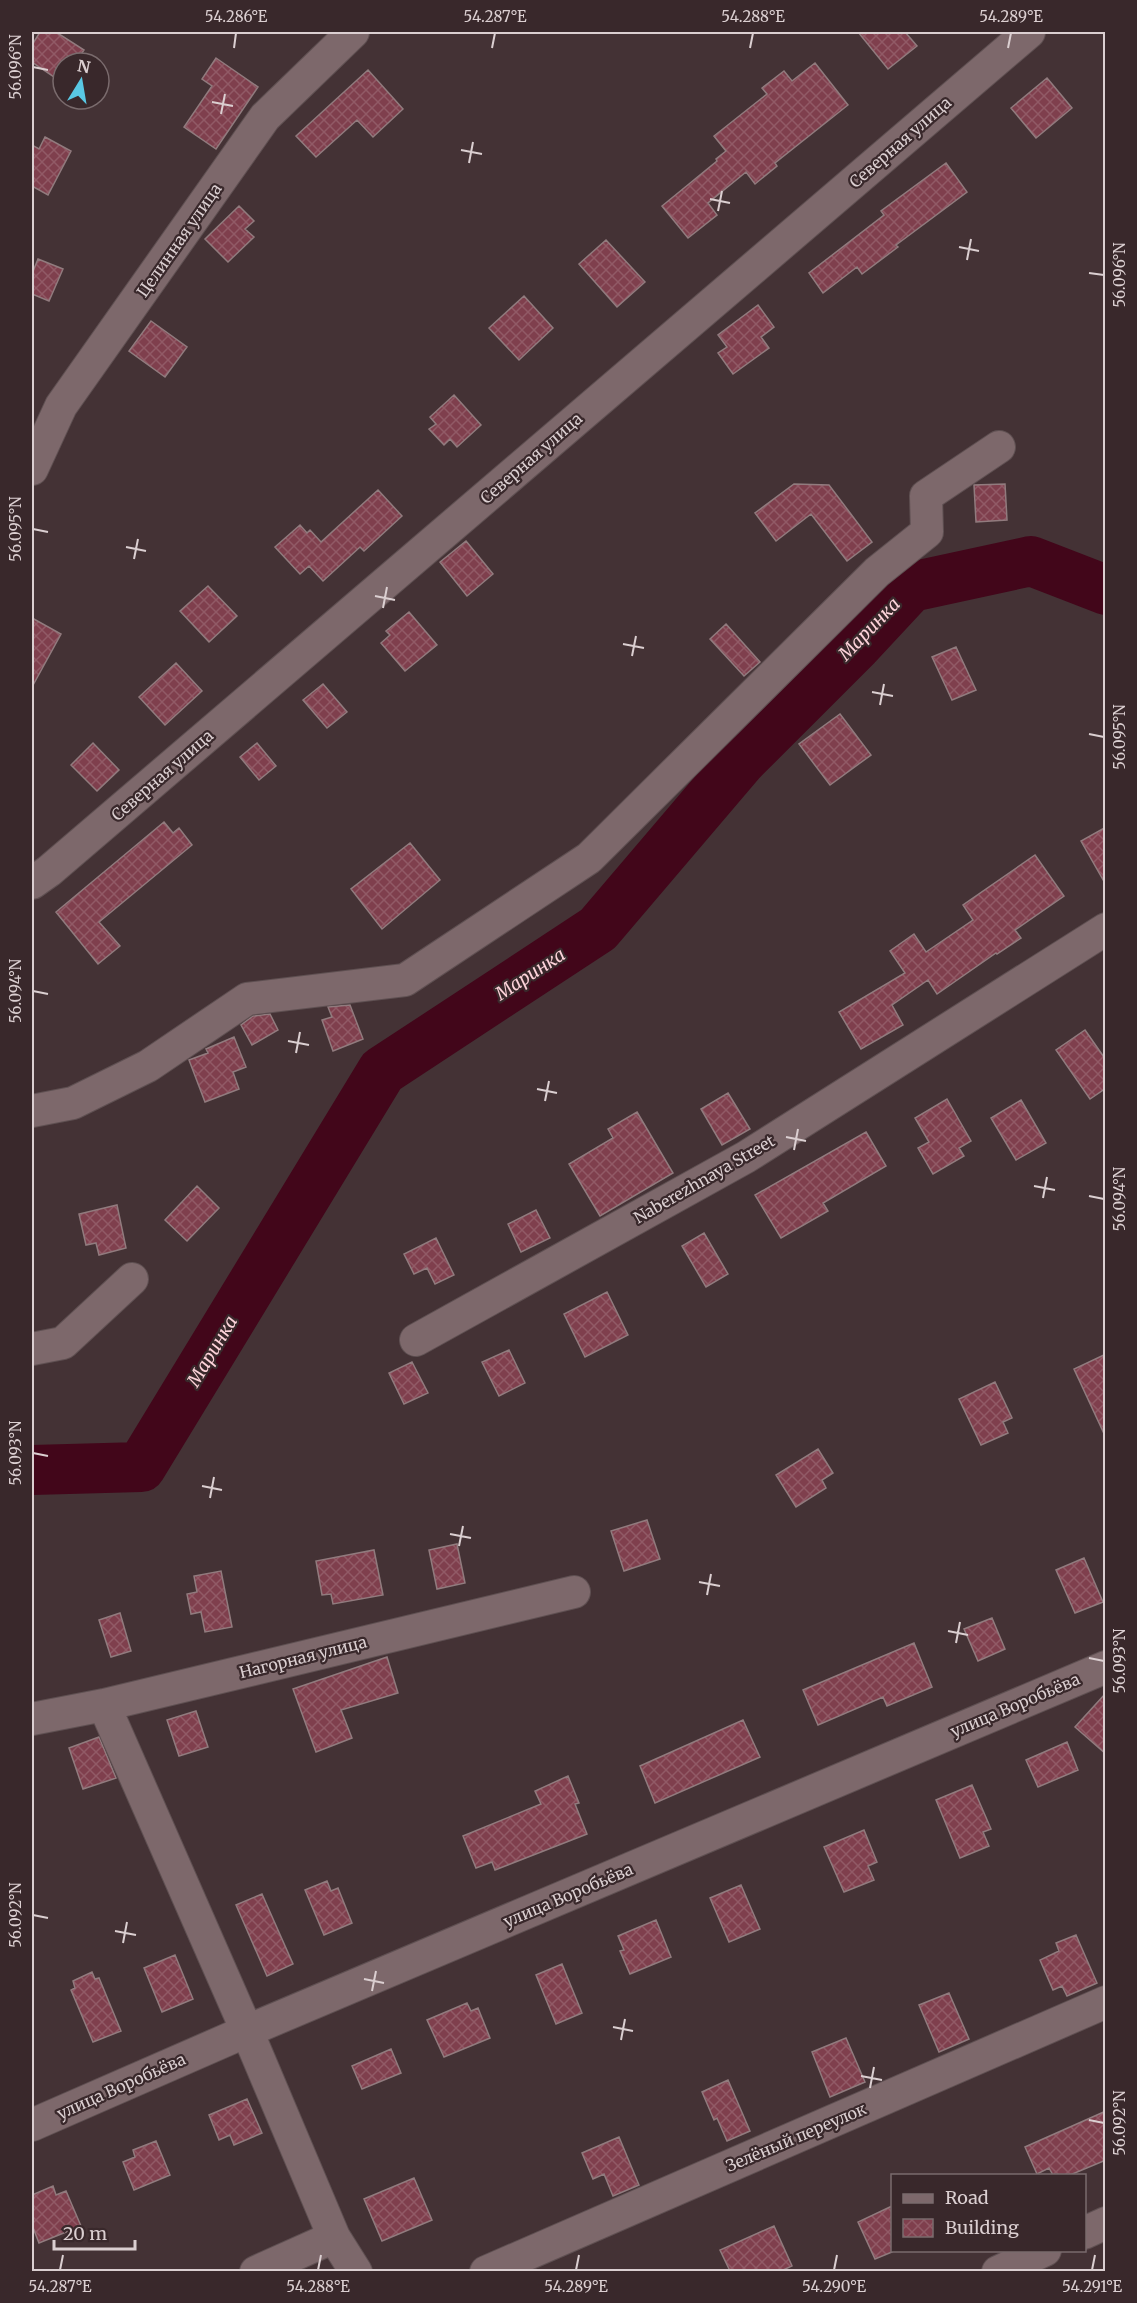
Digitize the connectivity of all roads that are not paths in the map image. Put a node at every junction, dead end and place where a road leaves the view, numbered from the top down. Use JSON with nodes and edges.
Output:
{"nodes":[{"id":1,"x":353,"y":32,"type":"edge"},
{"id":2,"x":1029,"y":32,"type":"edge"},
{"id":3,"x":999,"y":447,"type":"dead end"},
{"id":4,"x":32,"y":469,"type":"edge"},
{"id":5,"x":32,"y":883,"type":"edge"},
{"id":6,"x":1106,"y":929,"type":"edge"},
{"id":7,"x":32,"y":1111,"type":"edge"},
{"id":8,"x":132,"y":1279,"type":"dead end"},
{"id":9,"x":416,"y":1340,"type":"dead end"},
{"id":10,"x":32,"y":1349,"type":"edge"},
{"id":11,"x":574,"y":1592,"type":"dead end"},
{"id":12,"x":1106,"y":1667,"type":"edge"},
{"id":13,"x":104,"y":1705,"type":"junction"},
{"id":14,"x":32,"y":1719,"type":"edge"},
{"id":15,"x":1106,"y":2002,"type":"edge"},
{"id":16,"x":247,"y":2031,"type":"junction"},
{"id":17,"x":32,"y":2126,"type":"edge"},
{"id":18,"x":1106,"y":2223,"type":"edge"},
{"id":19,"x":1086,"y":2232,"type":"edge"},
{"id":20,"x":334,"y":2237,"type":"junction"},
{"id":21,"x":1041,"y":2252,"type":"edge"},
{"id":22,"x":256,"y":2271,"type":"edge"},
{"id":23,"x":356,"y":2271,"type":"edge"},
{"id":24,"x":486,"y":2271,"type":"edge"},
{"id":25,"x":998,"y":2271,"type":"edge"}],
"edges":[{"from":1,"to":4,"type":"street","name":"Целинная улица"},
{"from":2,"to":5,"type":"street","name":"Северная улица"},
{"from":3,"to":7,"type":"street"},
{"from":6,"to":9,"type":"street","name":"Naberezhnaya Street"},
{"from":8,"to":10,"type":"street"},
{"from":11,"to":13,"type":"street","name":"Нагорная улица"},
{"from":12,"to":16,"type":"street","name":"улица Воробьёва"},
{"from":13,"to":14,"type":"street","name":"Нагорная улица"},
{"from":13,"to":16,"type":"street"},
{"from":15,"to":24,"type":"street","name":"Зелёный переулок"},
{"from":16,"to":17,"type":"street","name":"улица Воробьёва"},
{"from":16,"to":20,"type":"street"},
{"from":18,"to":19,"type":"street"},
{"from":20,"to":22,"type":"street"},
{"from":20,"to":23,"type":"street"},
{"from":21,"to":25,"type":"street"}]}
